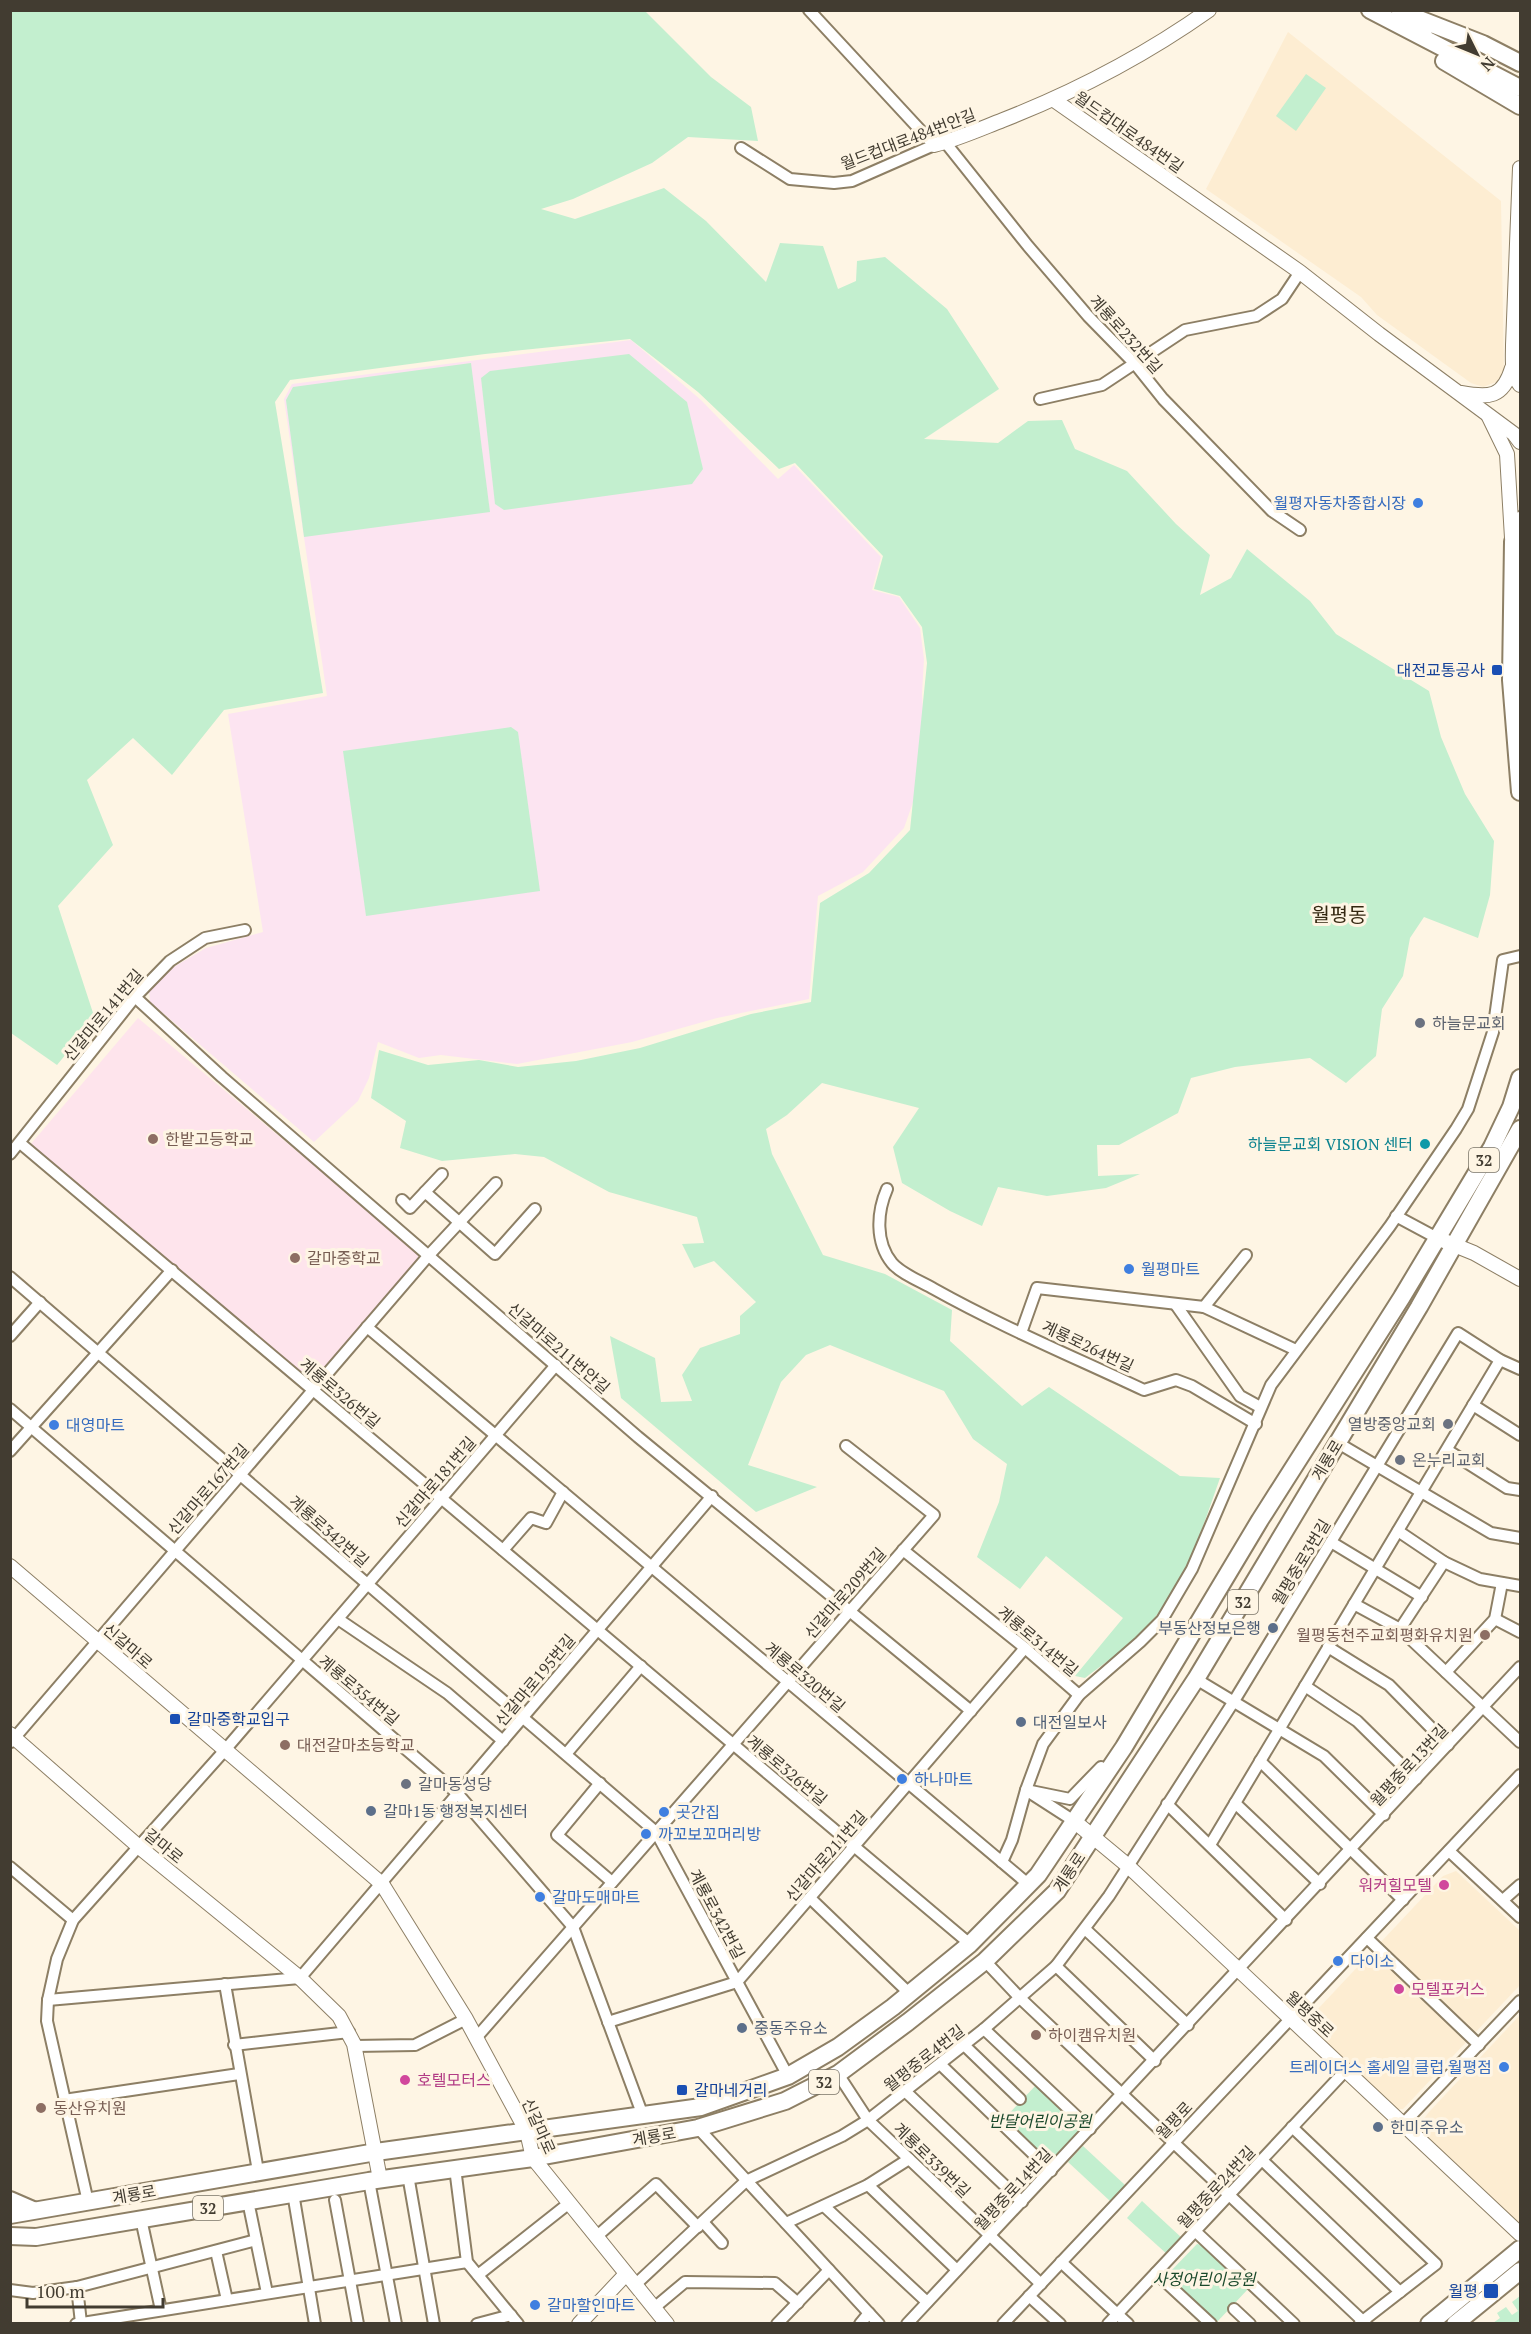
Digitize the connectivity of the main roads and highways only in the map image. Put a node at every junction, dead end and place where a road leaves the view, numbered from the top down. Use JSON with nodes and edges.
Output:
{"nodes":[{"id":1,"x":1370,"y":10,"type":"edge"},
{"id":2,"x":1399,"y":11,"type":"edge"},
{"id":3,"x":1434,"y":45,"type":"junction"},
{"id":4,"x":1521,"y":63,"type":"edge"},
{"id":5,"x":1521,"y":79,"type":"edge"},
{"id":6,"x":1521,"y":88,"type":"edge"},
{"id":7,"x":1521,"y":106,"type":"edge"},
{"id":8,"x":1518,"y":533,"type":"edge"},
{"id":9,"x":1521,"y":792,"type":"edge"},
{"id":10,"x":1521,"y":1078,"type":"edge"},
{"id":11,"x":1521,"y":1129,"type":"edge"},
{"id":12,"x":1445,"y":1240,"type":"junction"},
{"id":13,"x":10,"y":2200,"type":"edge"},
{"id":14,"x":33,"y":2210,"type":"junction"},
{"id":15,"x":10,"y":2215,"type":"edge"},
{"id":16,"x":10,"y":2236,"type":"edge"},
{"id":17,"x":36,"y":2237,"type":"junction"},
{"id":18,"x":10,"y":2243,"type":"edge"},
{"id":19,"x":1521,"y":2249,"type":"edge"},
{"id":20,"x":1521,"y":2271,"type":"edge"},
{"id":21,"x":1429,"y":2324,"type":"edge"},
{"id":22,"x":1455,"y":2324,"type":"edge"}],
"edges":[{"from":1,"to":3,"type":"main road"},
{"from":2,"to":4,"type":"main road"},
{"from":2,"to":5,"type":"main road"},
{"from":3,"to":6,"type":"main road"},
{"from":3,"to":7,"type":"main road"},
{"from":8,"to":9,"type":"main road"},
{"from":10,"to":12,"type":"main road","name":"계룡로","number":"32"},
{"from":11,"to":12,"type":"main road","name":"계룡로","number":"32"},
{"from":12,"to":14,"type":"main road","name":"계룡로","number":"32"},
{"from":12,"to":17,"type":"main road","name":"계룡로","number":"32"},
{"from":13,"to":14,"type":"main road"},
{"from":14,"to":15,"type":"main road","name":"계룡로","number":"32"},
{"from":16,"to":17,"type":"main road","name":"계룡로","number":"32"},
{"from":17,"to":18,"type":"main road","number":"32"},
{"from":19,"to":21,"type":"main road"},
{"from":20,"to":22,"type":"main road"}]}
